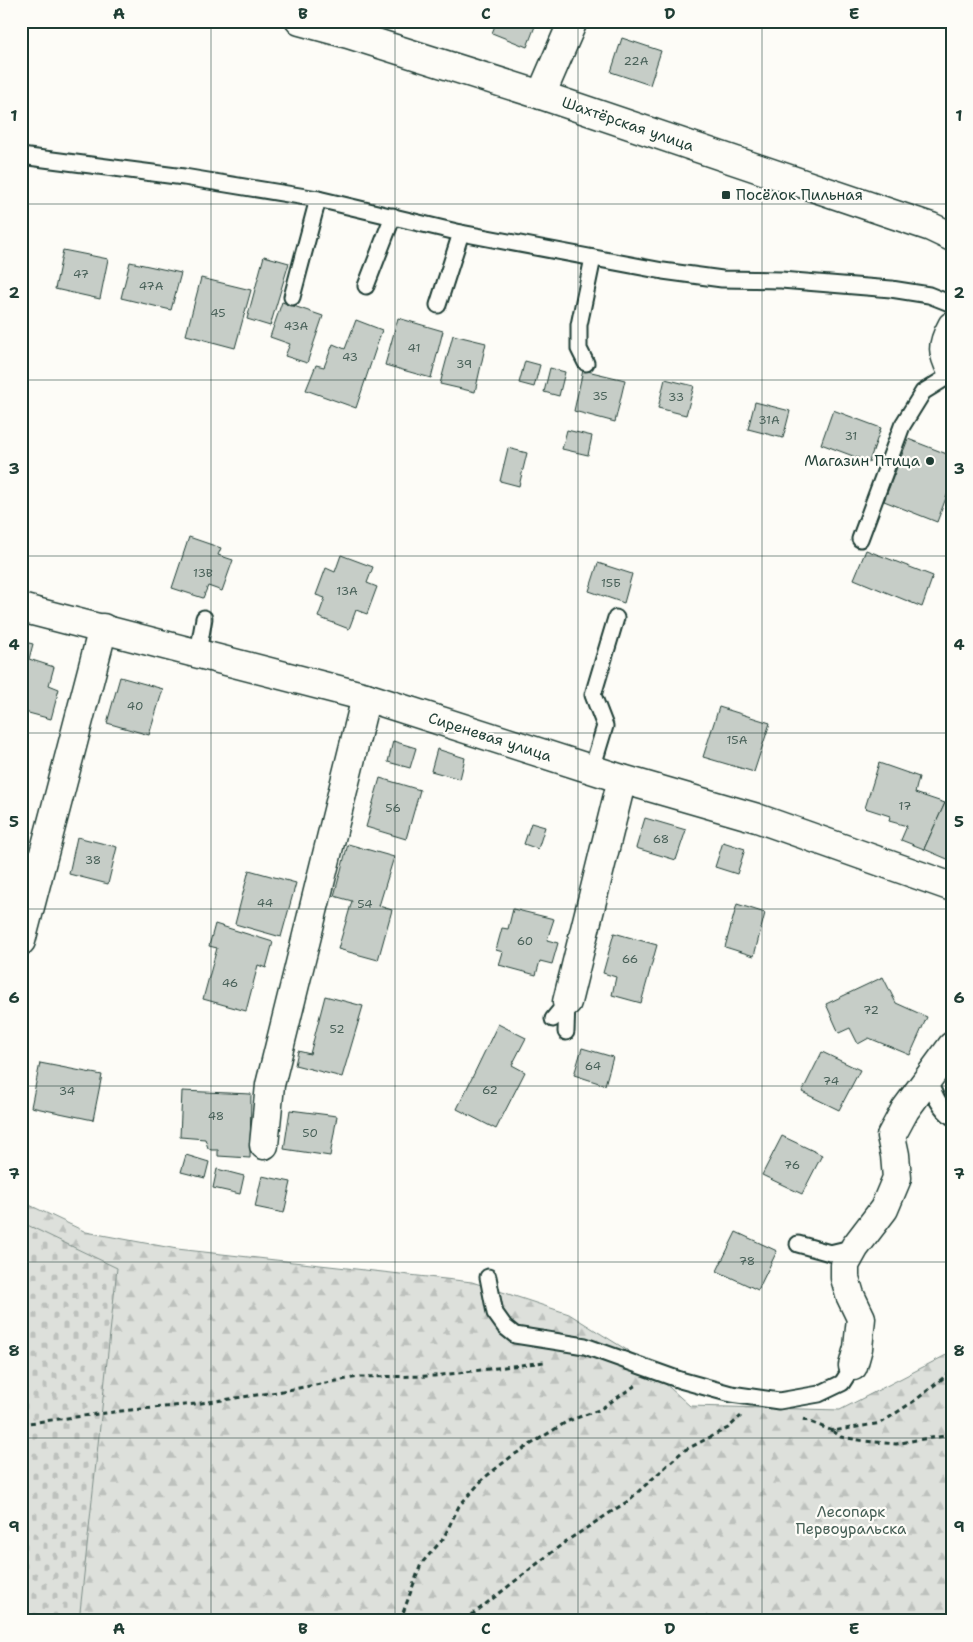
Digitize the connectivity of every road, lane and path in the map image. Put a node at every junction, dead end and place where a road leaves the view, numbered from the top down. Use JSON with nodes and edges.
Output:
{"nodes":[{"id":1,"x":300,"y":21,"type":"edge"},
{"id":2,"x":573,"y":21,"type":"edge"},
{"id":3,"x":541,"y":94,"type":"junction"},
{"id":4,"x":21,"y":156,"type":"edge"},
{"id":5,"x":318,"y":199,"type":"junction"},
{"id":6,"x":393,"y":216,"type":"junction"},
{"id":7,"x":462,"y":233,"type":"junction"},
{"id":8,"x":952,"y":237,"type":"edge"},
{"id":9,"x":593,"y":258,"type":"junction"},
{"id":10,"x":366,"y":286,"type":"dead end"},
{"id":11,"x":292,"y":297,"type":"dead end"},
{"id":12,"x":952,"y":304,"type":"edge"},
{"id":13,"x":438,"y":305,"type":"dead end"},
{"id":14,"x":952,"y":326,"type":"edge"},
{"id":15,"x":586,"y":363,"type":"dead end"},
{"id":16,"x":952,"y":373,"type":"edge"},
{"id":17,"x":860,"y":539,"type":"dead end"},
{"id":18,"x":21,"y":608,"type":"edge"},
{"id":19,"x":204,"y":618,"type":"dead end"},
{"id":20,"x":616,"y":618,"type":"dead end"},
{"id":21,"x":103,"y":628,"type":"junction"},
{"id":22,"x":198,"y":653,"type":"junction"},
{"id":23,"x":366,"y":697,"type":"junction"},
{"id":24,"x":592,"y":769,"type":"junction"},
{"id":25,"x":622,"y":779,"type":"junction"},
{"id":26,"x":952,"y":887,"type":"edge"},
{"id":27,"x":21,"y":941,"type":"edge"},
{"id":28,"x":560,"y":1010,"type":"joint"},
{"id":29,"x":566,"y":1032,"type":"dead end"},
{"id":30,"x":952,"y":1046,"type":"edge"},
{"id":31,"x":928,"y":1079,"type":"junction"},
{"id":32,"x":952,"y":1117,"type":"edge"},
{"id":33,"x":264,"y":1145,"type":"dead end"},
{"id":34,"x":798,"y":1244,"type":"dead end"},
{"id":35,"x":855,"y":1247,"type":"junction"},
{"id":36,"x":488,"y":1277,"type":"dead end"},
{"id":37,"x":546,"y":1362,"type":"dead end"},
{"id":38,"x":853,"y":1366,"type":"joint"},
{"id":39,"x":952,"y":1371,"type":"edge"},
{"id":40,"x":656,"y":1372,"type":"junction"},
{"id":41,"x":759,"y":1398,"type":"junction"},
{"id":42,"x":799,"y":1417,"type":"dead end"},
{"id":43,"x":21,"y":1424,"type":"edge"},
{"id":44,"x":833,"y":1431,"type":"junction"},
{"id":45,"x":952,"y":1435,"type":"edge"},
{"id":46,"x":400,"y":1621,"type":"edge"},
{"id":47,"x":464,"y":1621,"type":"edge"}],
"edges":[{"from":1,"to":3,"type":"street","name":"Шахтёрская улица"},
{"from":2,"to":3,"type":"street"},
{"from":3,"to":8,"type":"street","name":"Шахтёрская улица"},
{"from":4,"to":5,"type":"lane"},
{"from":5,"to":6,"type":"lane"},
{"from":5,"to":11,"type":"lane"},
{"from":6,"to":7,"type":"lane"},
{"from":6,"to":10,"type":"lane"},
{"from":7,"to":9,"type":"lane"},
{"from":7,"to":13,"type":"lane"},
{"from":9,"to":12,"type":"lane"},
{"from":9,"to":15,"type":"lane"},
{"from":14,"to":16,"type":"street"},
{"from":16,"to":17,"type":"lane"},
{"from":18,"to":21,"type":"street","name":"Сиреневая улица"},
{"from":19,"to":22,"type":"lane"},
{"from":20,"to":24,"type":"lane"},
{"from":21,"to":22,"type":"street","name":"Сиреневая улица"},
{"from":21,"to":27,"type":"street"},
{"from":22,"to":23,"type":"street","name":"Сиреневая улица"},
{"from":23,"to":24,"type":"street","name":"Сиреневая улица"},
{"from":23,"to":33,"type":"street"},
{"from":24,"to":25,"type":"street","name":"Сиреневая улица"},
{"from":25,"to":26,"type":"street","name":"Сиреневая улица"},
{"from":25,"to":28,"type":"street"},
{"from":28,"to":29,"type":"lane"},
{"from":30,"to":31,"type":"street"},
{"from":31,"to":32,"type":"lane"},
{"from":31,"to":35,"type":"street"},
{"from":34,"to":35,"type":"lane"},
{"from":35,"to":38,"type":"street"},
{"from":36,"to":40,"type":"lane"},
{"from":37,"to":43,"type":"path"},
{"from":38,"to":41,"type":"lane"},
{"from":39,"to":44,"type":"path"},
{"from":40,"to":41,"type":"lane"},
{"from":40,"to":46,"type":"path"},
{"from":41,"to":47,"type":"path"},
{"from":42,"to":44,"type":"path"},
{"from":44,"to":45,"type":"path"}]}
